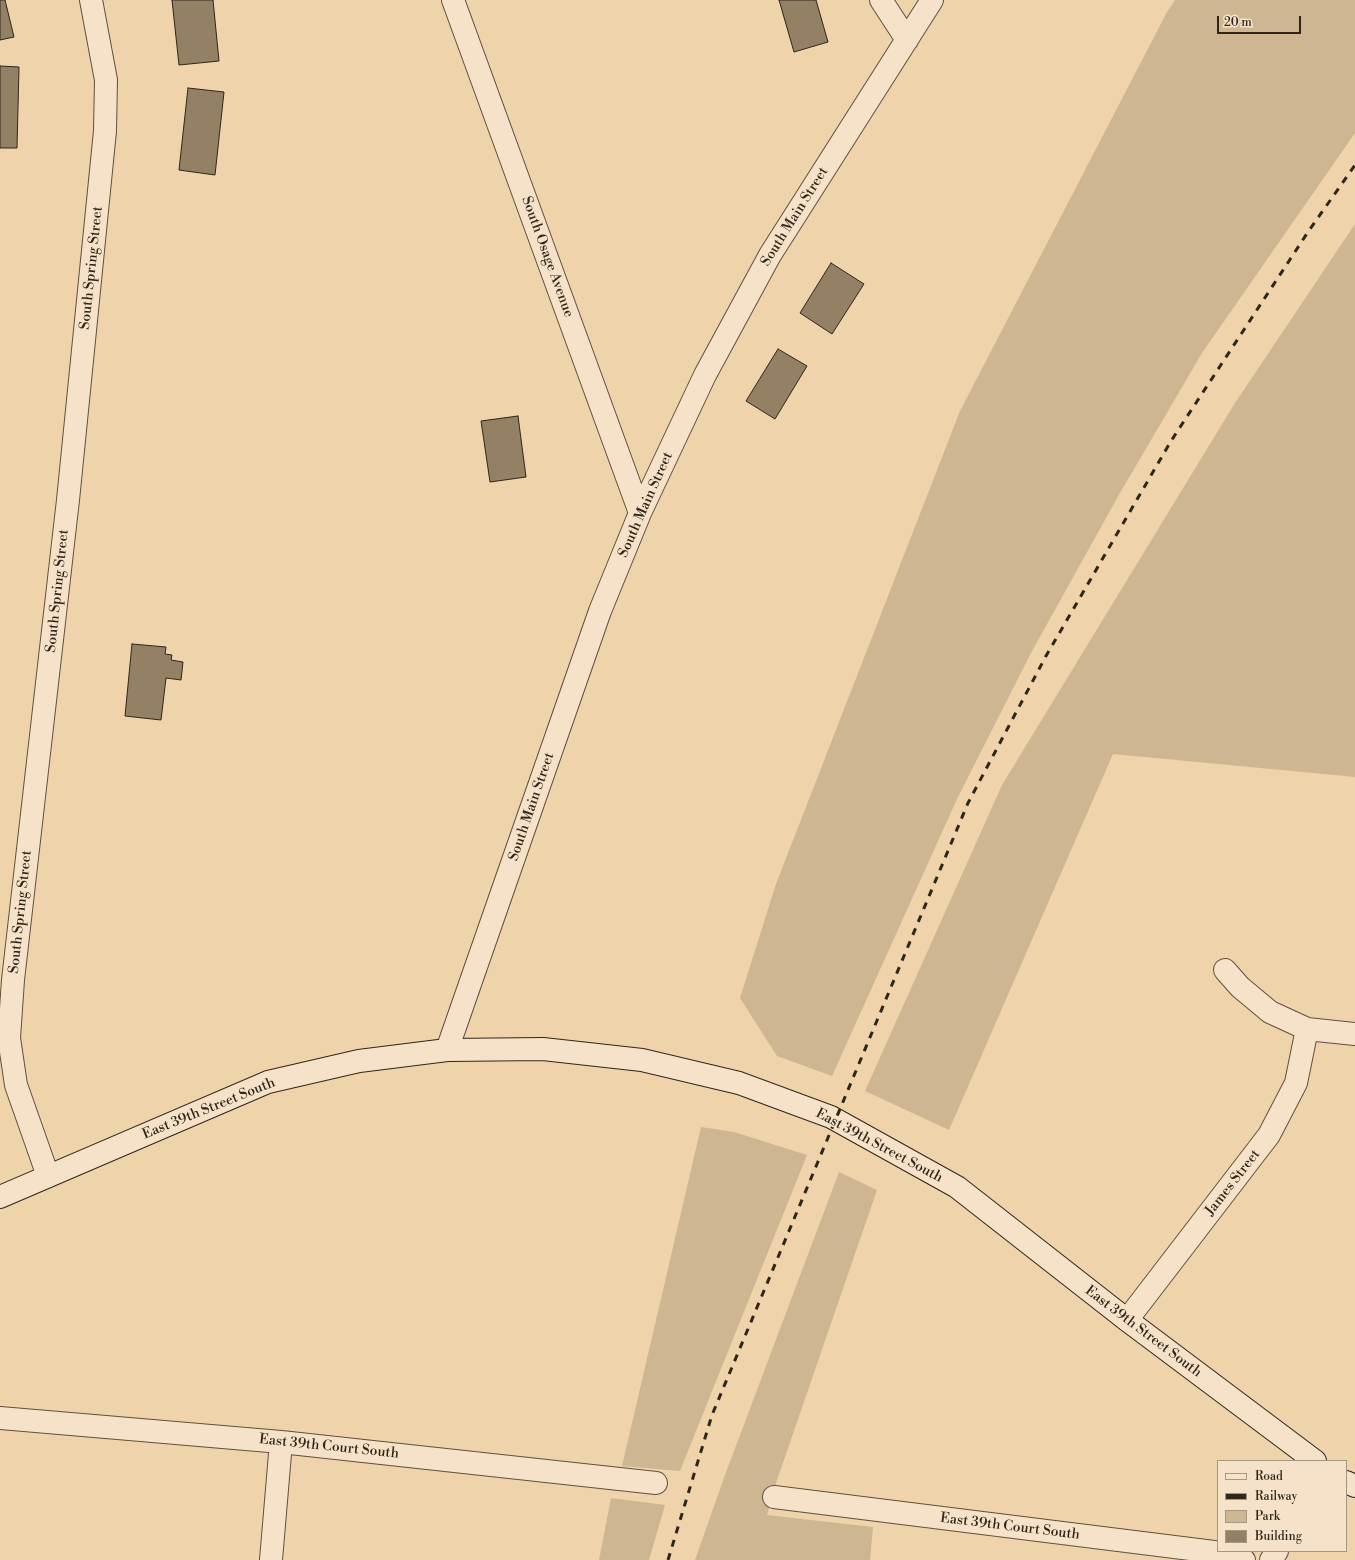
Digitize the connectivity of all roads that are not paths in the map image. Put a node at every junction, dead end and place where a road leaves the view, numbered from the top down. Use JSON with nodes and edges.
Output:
{"nodes":[{"id":1,"x":91,"y":0,"type":"edge"},
{"id":2,"x":453,"y":0,"type":"edge"},
{"id":3,"x":881,"y":0,"type":"edge"},
{"id":4,"x":932,"y":0,"type":"edge"},
{"id":5,"x":908,"y":40,"type":"junction"},
{"id":6,"x":640,"y":513,"type":"junction"},
{"id":7,"x":1225,"y":970,"type":"dead end"},
{"id":8,"x":1307,"y":1029,"type":"junction"},
{"id":9,"x":1355,"y":1034,"type":"edge"},
{"id":10,"x":447,"y":1050,"type":"junction"},
{"id":11,"x":48,"y":1176,"type":"junction"},
{"id":12,"x":0,"y":1197,"type":"edge"},
{"id":13,"x":1127,"y":1320,"type":"junction"},
{"id":14,"x":0,"y":1418,"type":"edge"},
{"id":15,"x":281,"y":1442,"type":"junction"},
{"id":16,"x":1314,"y":1460,"type":"edge"},
{"id":17,"x":656,"y":1483,"type":"dead end"},
{"id":18,"x":774,"y":1497,"type":"dead end"},
{"id":19,"x":271,"y":1560,"type":"edge"},
{"id":20,"x":1244,"y":1560,"type":"edge"}],
"edges":[{"from":1,"to":11,"type":"street","name":"South Spring Street"},
{"from":2,"to":6,"type":"street","name":"South Osage Avenue"},
{"from":3,"to":5,"type":"street"},
{"from":4,"to":5,"type":"street","name":"South Main Street"},
{"from":5,"to":6,"type":"street","name":"South Main Street"},
{"from":6,"to":10,"type":"street","name":"South Main Street"},
{"from":7,"to":8,"type":"street"},
{"from":8,"to":9,"type":"street"},
{"from":8,"to":13,"type":"street","name":"James Street"},
{"from":10,"to":11,"type":"street","name":"East 39th Street South"},
{"from":10,"to":13,"type":"street","name":"East 39th Street South"},
{"from":11,"to":12,"type":"street","name":"East 39th Street South"},
{"from":13,"to":16,"type":"street","name":"East 39th Street South"},
{"from":14,"to":15,"type":"street","name":"East 39th Court South"},
{"from":15,"to":17,"type":"street","name":"East 39th Court South"},
{"from":15,"to":19,"type":"street"},
{"from":18,"to":20,"type":"street","name":"East 39th Court South"}]}
